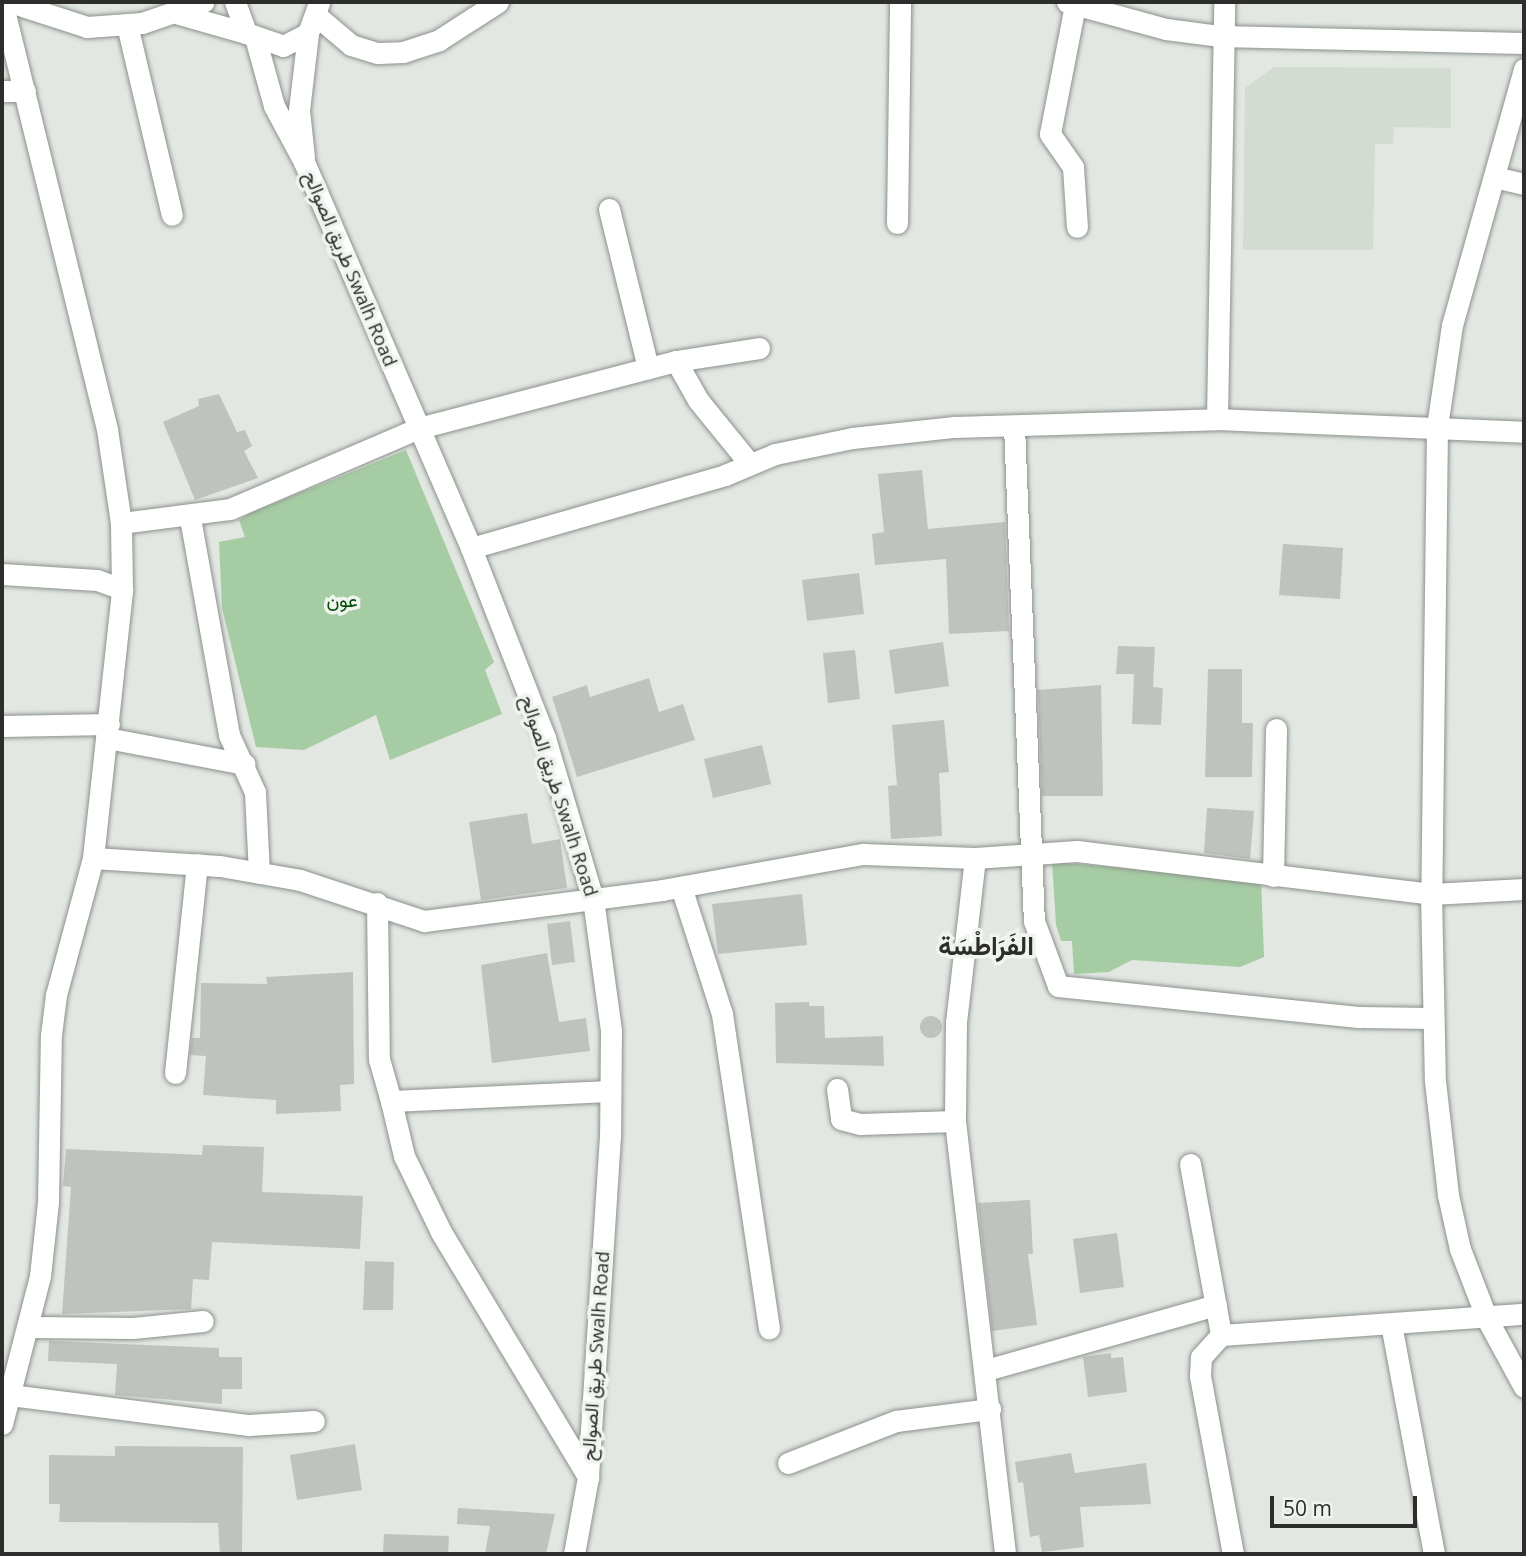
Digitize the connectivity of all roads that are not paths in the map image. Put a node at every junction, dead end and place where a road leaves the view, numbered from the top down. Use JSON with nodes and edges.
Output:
{"nodes":[{"id":1,"x":2,"y":2,"type":"edge"},
{"id":2,"x":10,"y":2,"type":"edge"},
{"id":3,"x":203,"y":2,"type":"edge"},
{"id":4,"x":235,"y":2,"type":"edge"},
{"id":5,"x":498,"y":2,"type":"edge"},
{"id":6,"x":900,"y":2,"type":"edge"},
{"id":7,"x":1224,"y":2,"type":"edge"},
{"id":8,"x":1071,"y":3,"type":"edge"},
{"id":9,"x":178,"y":14,"type":"junction"},
{"id":10,"x":315,"y":17,"type":"edge"},
{"id":11,"x":127,"y":25,"type":"junction"},
{"id":12,"x":1219,"y":36,"type":"junction"},
{"id":13,"x":251,"y":37,"type":"junction"},
{"id":14,"x":1524,"y":43,"type":"edge"},
{"id":15,"x":1524,"y":69,"type":"edge"},
{"id":16,"x":2,"y":91,"type":"edge"},
{"id":17,"x":26,"y":91,"type":"junction"},
{"id":18,"x":304,"y":163,"type":"junction"},
{"id":19,"x":1494,"y":177,"type":"junction"},
{"id":20,"x":1524,"y":184,"type":"edge"},
{"id":21,"x":609,"y":209,"type":"dead end"},
{"id":22,"x":172,"y":215,"type":"dead end"},
{"id":23,"x":897,"y":223,"type":"dead end"},
{"id":24,"x":1077,"y":227,"type":"dead end"},
{"id":25,"x":759,"y":348,"type":"dead end"},
{"id":26,"x":677,"y":361,"type":"junction"},
{"id":27,"x":648,"y":369,"type":"junction"},
{"id":28,"x":1217,"y":419,"type":"junction"},
{"id":29,"x":1014,"y":426,"type":"junction"},
{"id":30,"x":1437,"y":427,"type":"junction"},
{"id":31,"x":419,"y":428,"type":"junction"},
{"id":32,"x":1524,"y":432,"type":"edge"},
{"id":33,"x":750,"y":464,"type":"junction"},
{"id":34,"x":190,"y":518,"type":"junction"},
{"id":35,"x":121,"y":523,"type":"junction"},
{"id":36,"x":471,"y":548,"type":"junction"},
{"id":37,"x":2,"y":574,"type":"edge"},
{"id":38,"x":122,"y":589,"type":"junction"},
{"id":39,"x":2,"y":726,"type":"edge"},
{"id":40,"x":1276,"y":729,"type":"dead end"},
{"id":41,"x":108,"y":731,"type":"junction"},
{"id":42,"x":245,"y":764,"type":"junction"},
{"id":43,"x":1034,"y":853,"type":"junction"},
{"id":44,"x":975,"y":858,"type":"junction"},
{"id":45,"x":93,"y":859,"type":"junction"},
{"id":46,"x":197,"y":864,"type":"junction"},
{"id":47,"x":259,"y":873,"type":"junction"},
{"id":48,"x":1273,"y":876,"type":"junction"},
{"id":49,"x":681,"y":887,"type":"junction"},
{"id":50,"x":1524,"y":889,"type":"edge"},
{"id":51,"x":1431,"y":894,"type":"junction"},
{"id":52,"x":593,"y":899,"type":"junction"},
{"id":53,"x":377,"y":903,"type":"junction"},
{"id":54,"x":1432,"y":1018,"type":"junction"},
{"id":55,"x":175,"y":1073,"type":"dead end"},
{"id":56,"x":838,"y":1089,"type":"dead end"},
{"id":57,"x":610,"y":1091,"type":"junction"},
{"id":58,"x":391,"y":1101,"type":"junction"},
{"id":59,"x":955,"y":1121,"type":"junction"},
{"id":60,"x":1190,"y":1164,"type":"dead end"},
{"id":61,"x":1216,"y":1305,"type":"junction"},
{"id":62,"x":1524,"y":1314,"type":"edge"},
{"id":63,"x":1487,"y":1319,"type":"junction"},
{"id":64,"x":203,"y":1321,"type":"dead end"},
{"id":65,"x":1391,"y":1324,"type":"junction"},
{"id":66,"x":31,"y":1327,"type":"junction"},
{"id":67,"x":769,"y":1329,"type":"dead end"},
{"id":68,"x":1221,"y":1335,"type":"junction"},
{"id":69,"x":986,"y":1370,"type":"junction"},
{"id":70,"x":1524,"y":1387,"type":"edge"},
{"id":71,"x":10,"y":1395,"type":"junction"},
{"id":72,"x":990,"y":1409,"type":"junction"},
{"id":73,"x":314,"y":1421,"type":"dead end"},
{"id":74,"x":2,"y":1424,"type":"edge"},
{"id":75,"x":788,"y":1463,"type":"dead end"},
{"id":76,"x":588,"y":1477,"type":"junction"},
{"id":77,"x":574,"y":1554,"type":"edge"},
{"id":78,"x":1005,"y":1554,"type":"edge"},
{"id":79,"x":1233,"y":1554,"type":"edge"},
{"id":80,"x":1434,"y":1554,"type":"edge"}],
"edges":[{"from":1,"to":17,"type":"street"},
{"from":2,"to":11,"type":"street"},
{"from":3,"to":9,"type":"street"},
{"from":4,"to":13,"type":"street"},
{"from":5,"to":10,"type":"street"},
{"from":6,"to":23,"type":"street"},
{"from":7,"to":12,"type":"street"},
{"from":8,"to":12,"type":"street"},
{"from":8,"to":24,"type":"street"},
{"from":9,"to":11,"type":"street"},
{"from":9,"to":13,"type":"street"},
{"from":10,"to":13,"type":"street"},
{"from":10,"to":18,"type":"street"},
{"from":11,"to":22,"type":"street"},
{"from":12,"to":14,"type":"street"},
{"from":12,"to":28,"type":"street"},
{"from":13,"to":18,"type":"street"},
{"from":15,"to":19,"type":"street"},
{"from":16,"to":17,"type":"street"},
{"from":17,"to":35,"type":"street"},
{"from":18,"to":31,"type":"street","name":"طريق الصوالح Swalh Road"},
{"from":19,"to":20,"type":"street"},
{"from":19,"to":30,"type":"street"},
{"from":21,"to":27,"type":"street"},
{"from":25,"to":26,"type":"street"},
{"from":26,"to":27,"type":"street"},
{"from":26,"to":33,"type":"street"},
{"from":27,"to":31,"type":"street"},
{"from":28,"to":29,"type":"street"},
{"from":28,"to":30,"type":"street"},
{"from":29,"to":33,"type":"street"},
{"from":29,"to":43,"type":"street"},
{"from":30,"to":32,"type":"street"},
{"from":30,"to":51,"type":"street"},
{"from":31,"to":34,"type":"street"},
{"from":31,"to":36,"type":"street","name":"طريق الصوالح Swalh Road"},
{"from":33,"to":36,"type":"street"},
{"from":34,"to":35,"type":"street"},
{"from":34,"to":42,"type":"street"},
{"from":35,"to":38,"type":"street"},
{"from":36,"to":52,"type":"street","name":"طريق الصوالح Swalh Road"},
{"from":37,"to":38,"type":"street"},
{"from":38,"to":41,"type":"street"},
{"from":39,"to":41,"type":"street"},
{"from":40,"to":48,"type":"street"},
{"from":41,"to":42,"type":"street"},
{"from":41,"to":45,"type":"street"},
{"from":42,"to":47,"type":"street"},
{"from":43,"to":44,"type":"street"},
{"from":43,"to":48,"type":"street"},
{"from":43,"to":54,"type":"street"},
{"from":44,"to":49,"type":"street"},
{"from":44,"to":59,"type":"street"},
{"from":45,"to":46,"type":"street"},
{"from":45,"to":66,"type":"street"},
{"from":46,"to":47,"type":"street"},
{"from":46,"to":55,"type":"street"},
{"from":47,"to":53,"type":"street"},
{"from":48,"to":51,"type":"street"},
{"from":49,"to":52,"type":"street"},
{"from":49,"to":67,"type":"street"},
{"from":50,"to":51,"type":"street"},
{"from":51,"to":54,"type":"street"},
{"from":52,"to":53,"type":"street"},
{"from":52,"to":57,"type":"street","name":"طريق الصوالح Swalh Road"},
{"from":53,"to":58,"type":"street"},
{"from":54,"to":63,"type":"street"},
{"from":56,"to":59,"type":"street"},
{"from":57,"to":58,"type":"street"},
{"from":57,"to":76,"type":"street","name":"طريق الصوالح Swalh Road"},
{"from":58,"to":76,"type":"street"},
{"from":59,"to":69,"type":"street"},
{"from":60,"to":61,"type":"street"},
{"from":61,"to":68,"type":"street"},
{"from":61,"to":69,"type":"street"},
{"from":62,"to":63,"type":"street"},
{"from":63,"to":65,"type":"street"},
{"from":63,"to":70,"type":"street"},
{"from":64,"to":66,"type":"street"},
{"from":65,"to":68,"type":"street"},
{"from":65,"to":80,"type":"street"},
{"from":66,"to":71,"type":"street"},
{"from":68,"to":79,"type":"street"},
{"from":69,"to":72,"type":"street"},
{"from":71,"to":73,"type":"street"},
{"from":71,"to":74,"type":"street"},
{"from":72,"to":75,"type":"street"},
{"from":72,"to":78,"type":"street"},
{"from":76,"to":77,"type":"street","name":"طريق الصوالح Swalh Road"}]}
